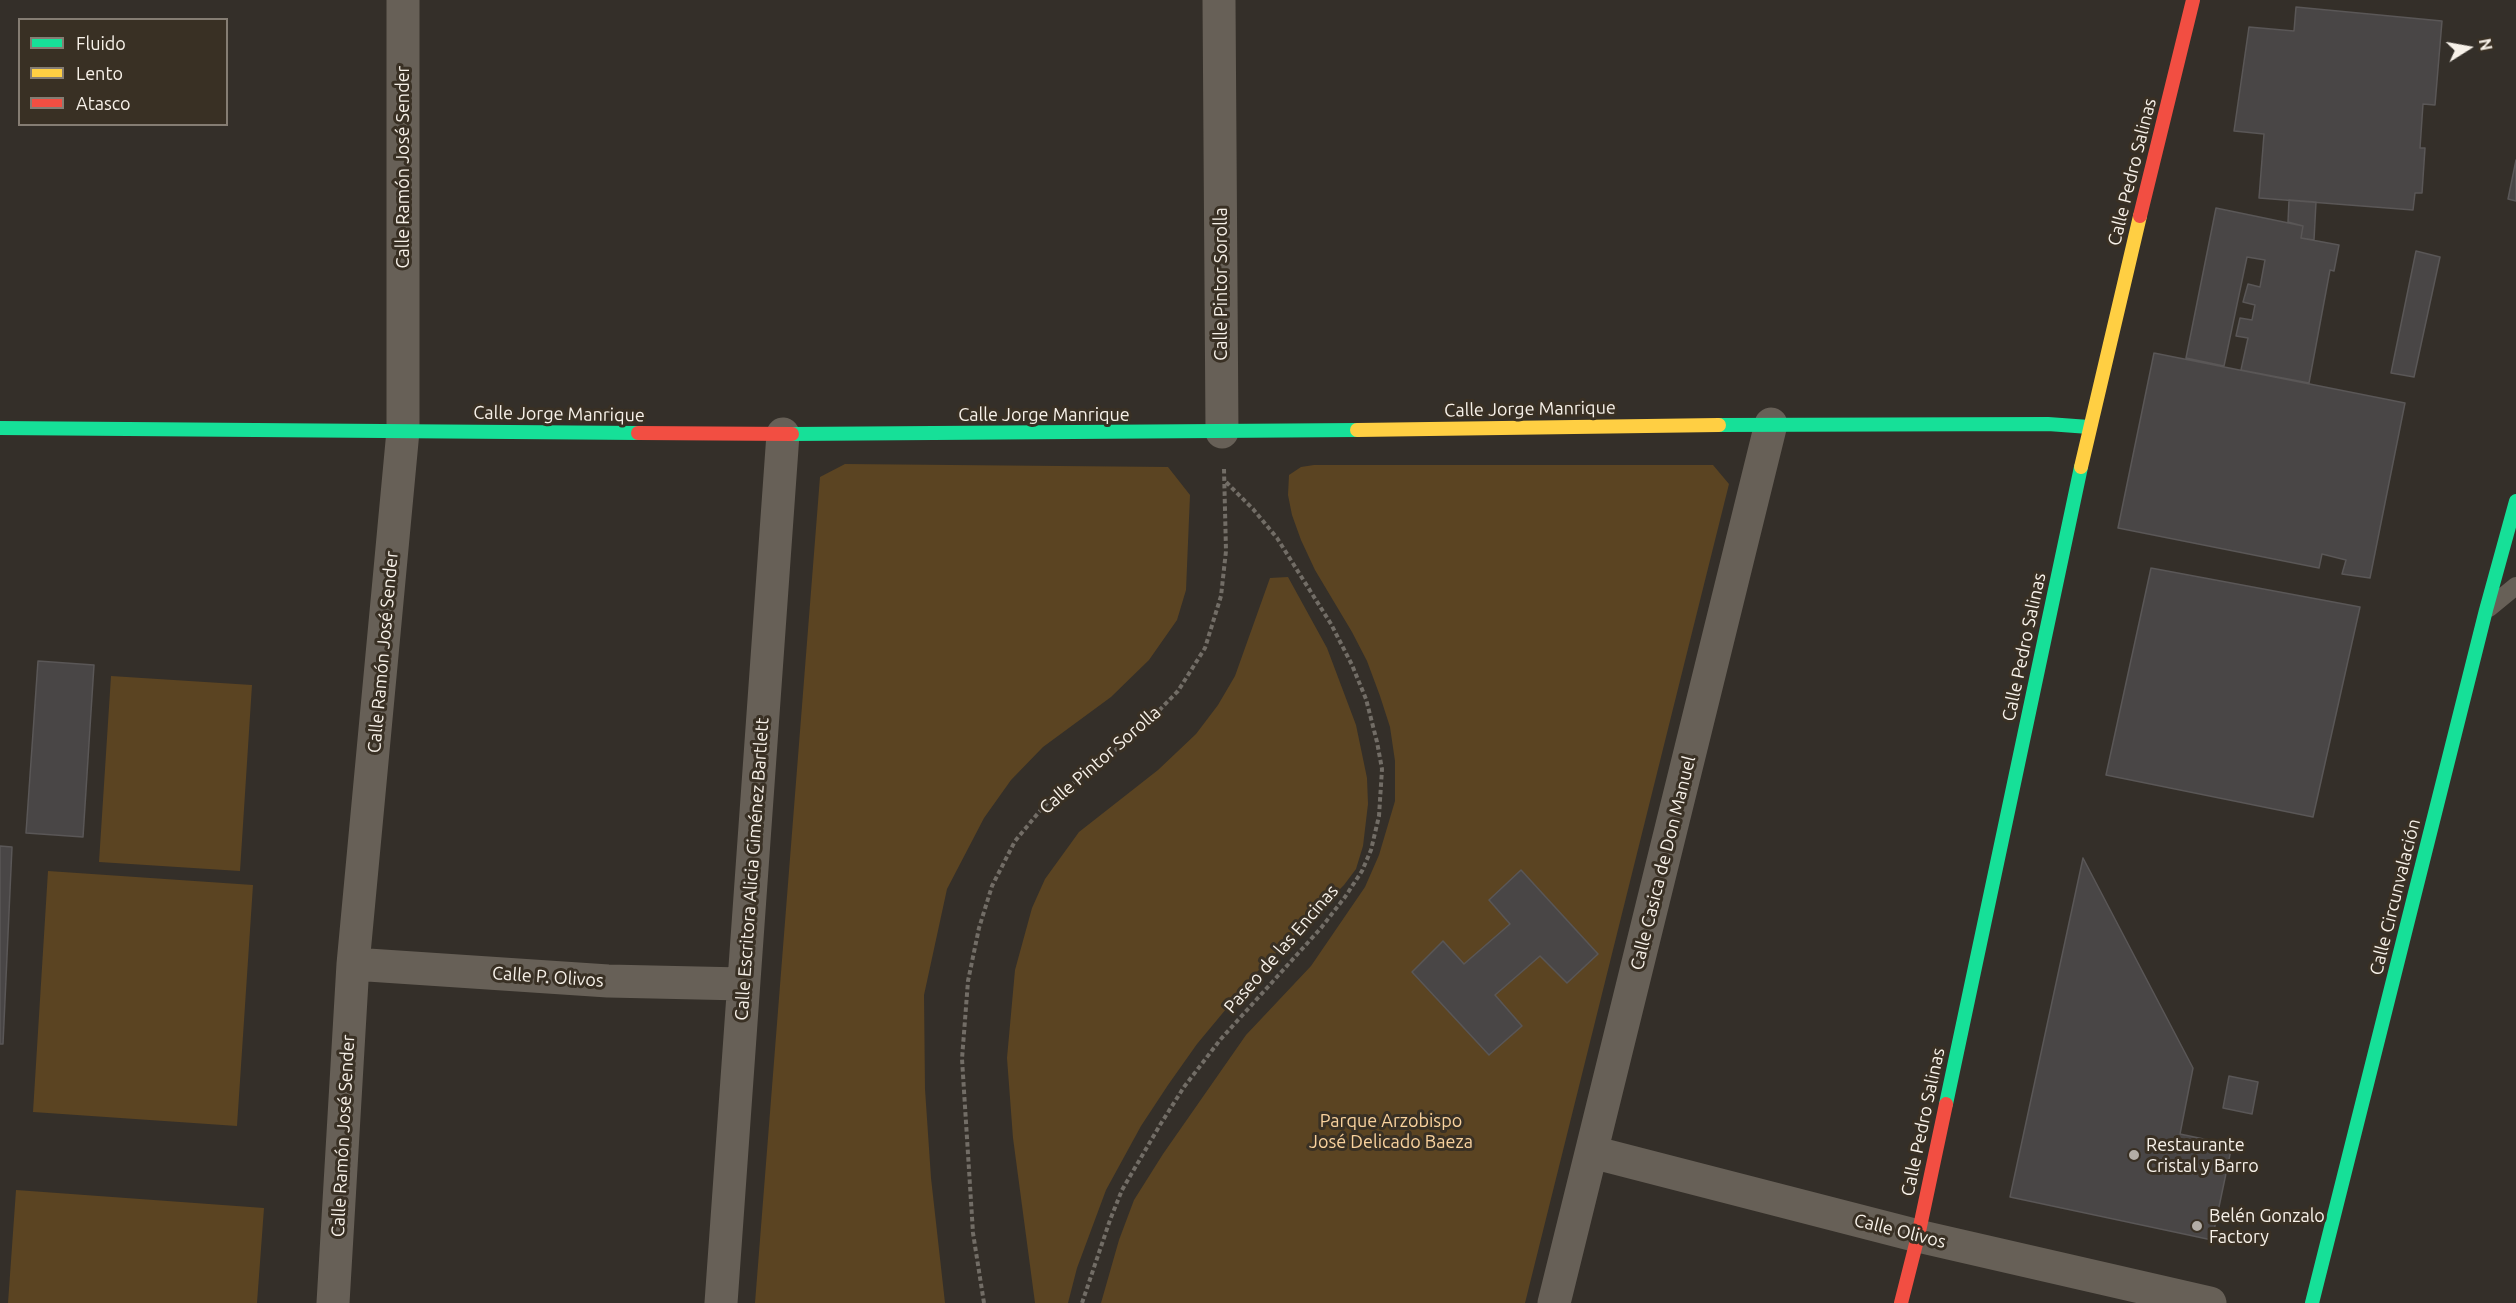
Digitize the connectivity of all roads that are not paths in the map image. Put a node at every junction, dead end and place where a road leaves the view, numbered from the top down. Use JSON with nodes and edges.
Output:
{"nodes":[{"id":1,"x":403,"y":0,"type":"edge"},
{"id":2,"x":1219,"y":0,"type":"edge"},
{"id":3,"x":2193,"y":0,"type":"edge"},
{"id":4,"x":1771,"y":424,"type":"junction"},
{"id":5,"x":2089,"y":427,"type":"junction"},
{"id":6,"x":0,"y":428,"type":"edge"},
{"id":7,"x":404,"y":431,"type":"junction"},
{"id":8,"x":1222,"y":432,"type":"junction"},
{"id":9,"x":783,"y":435,"type":"junction"},
{"id":10,"x":2516,"y":501,"type":"edge"},
{"id":11,"x":2516,"y":586,"type":"edge"},
{"id":12,"x":2486,"y":610,"type":"junction"},
{"id":13,"x":353,"y":963,"type":"junction"},
{"id":14,"x":743,"y":984,"type":"junction"},
{"id":15,"x":1592,"y":1152,"type":"junction"},
{"id":16,"x":1918,"y":1236,"type":"junction"},
{"id":17,"x":2150,"y":1297,"type":"edge"},
{"id":18,"x":333,"y":1303,"type":"edge"},
{"id":19,"x":721,"y":1303,"type":"edge"},
{"id":20,"x":1554,"y":1303,"type":"edge"},
{"id":21,"x":1901,"y":1303,"type":"edge"},
{"id":22,"x":2210,"y":1303,"type":"edge"},
{"id":23,"x":2312,"y":1303,"type":"edge"}],
"edges":[{"from":1,"to":7,"type":"street","name":"Calle Ramón José Sender"},
{"from":2,"to":8,"type":"street","name":"Calle Pintor Sorolla"},
{"from":3,"to":5,"type":"street","name":"Calle Pedro Salinas"},
{"from":4,"to":5,"type":"street","name":"Calle Jorge Manrique"},
{"from":4,"to":8,"type":"street","name":"Calle Jorge Manrique"},
{"from":4,"to":15,"type":"street","name":"Calle Casica de Don Manuel"},
{"from":5,"to":16,"type":"street","name":"Calle Pedro Salinas"},
{"from":6,"to":7,"type":"street","name":"Calle Jorge Manrique"},
{"from":7,"to":9,"type":"street","name":"Calle Jorge Manrique"},
{"from":7,"to":13,"type":"street","name":"Calle Ramón José Sender"},
{"from":8,"to":9,"type":"street","name":"Calle Jorge Manrique"},
{"from":9,"to":14,"type":"street","name":"Calle Escritora Alicia Giménez Bartlett"},
{"from":10,"to":12,"type":"street","name":"Calle Circunvalación"},
{"from":11,"to":12,"type":"lane"},
{"from":12,"to":23,"type":"street","name":"Calle Circunvalación"},
{"from":13,"to":14,"type":"street","name":"Calle P. Olivos"},
{"from":13,"to":18,"type":"street","name":"Calle Ramón José Sender"},
{"from":14,"to":19,"type":"street","name":"Calle Escritora Alicia Giménez Bartlett"},
{"from":15,"to":16,"type":"street","name":"Calle Olivos"},
{"from":15,"to":20,"type":"street","name":"Calle Casica de Don Manuel"},
{"from":16,"to":17,"type":"street","name":"Calle Olivos"},
{"from":16,"to":21,"type":"street","name":"Calle Pedro Salinas"},
{"from":17,"to":22,"type":"street","name":"Calle Olivos"}]}
